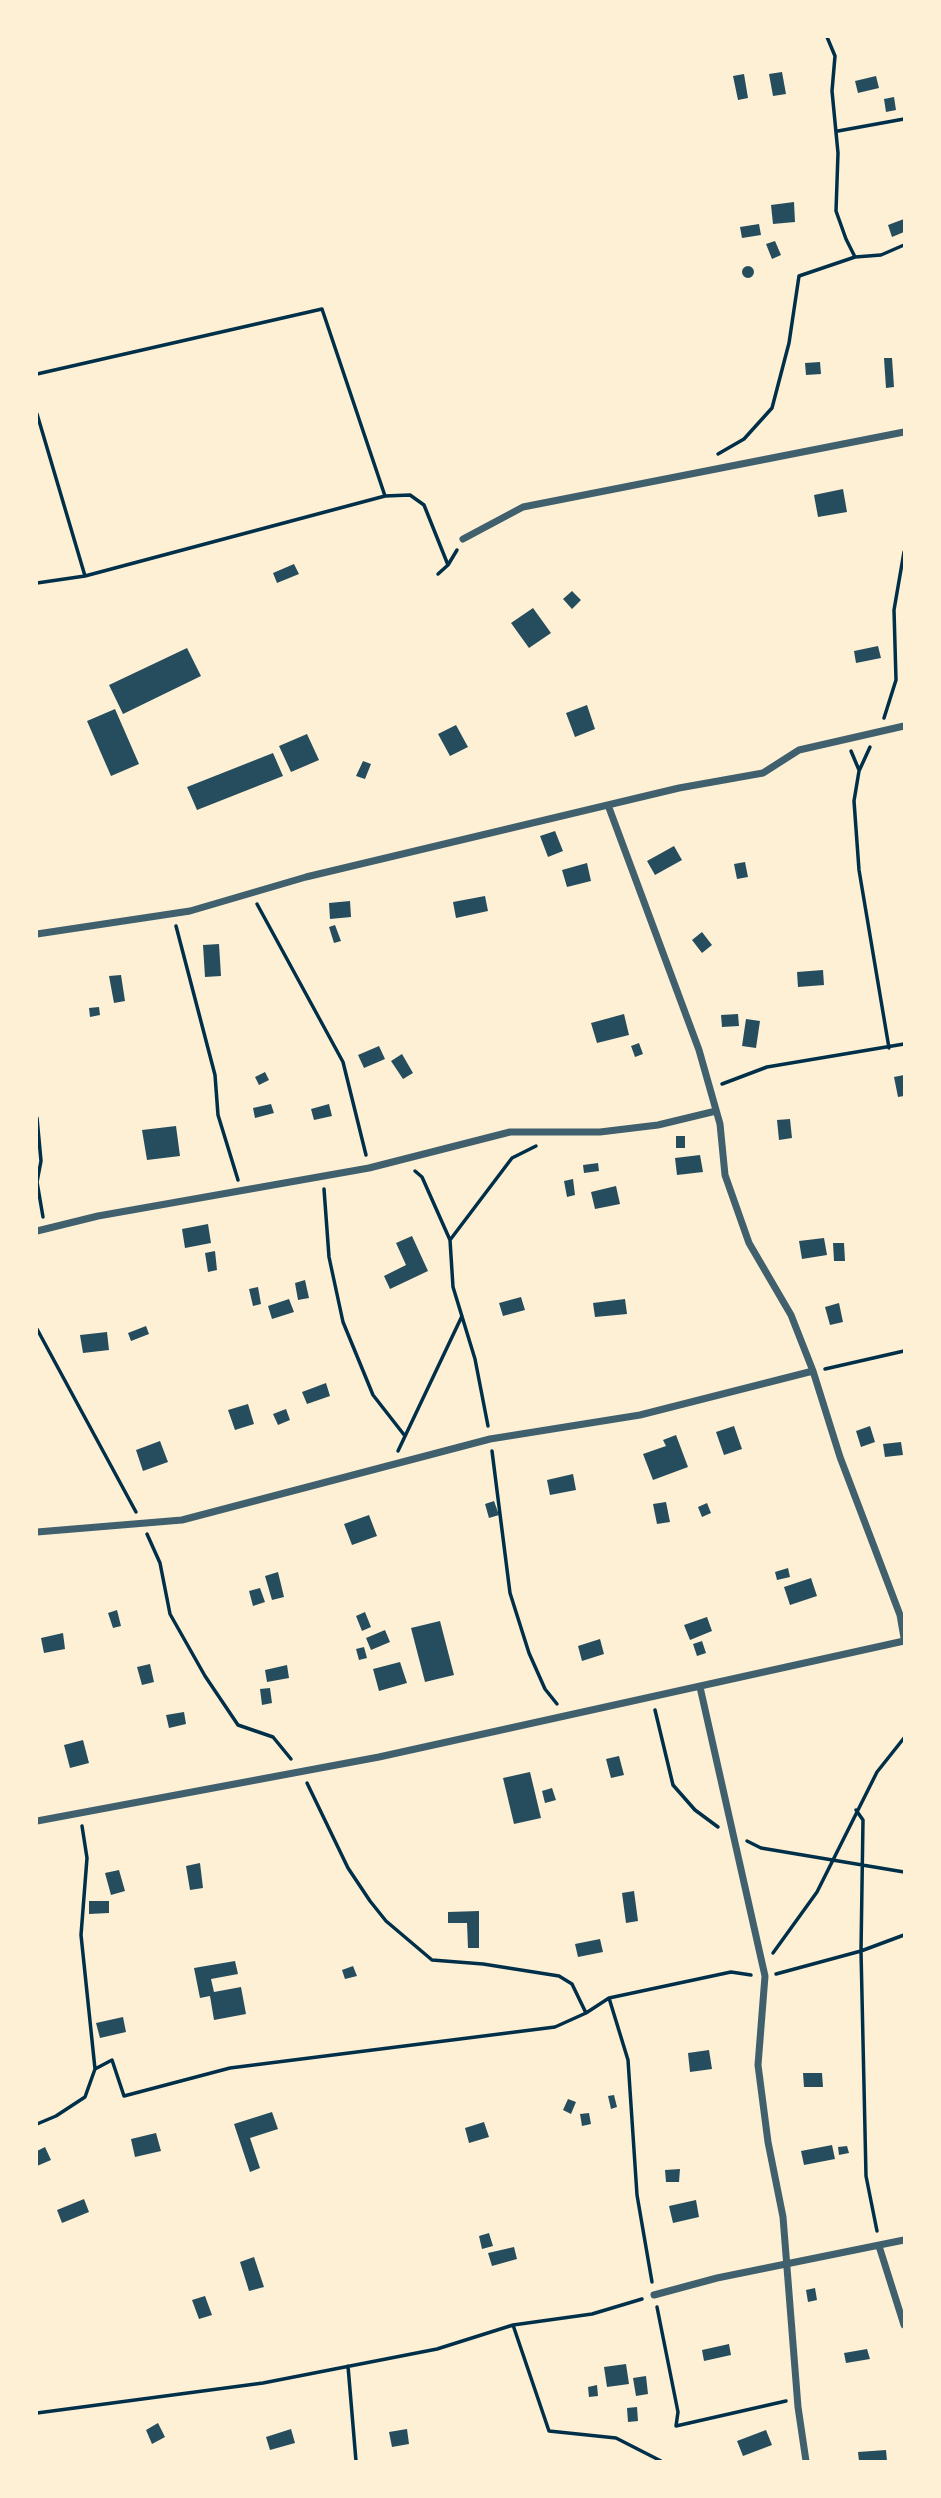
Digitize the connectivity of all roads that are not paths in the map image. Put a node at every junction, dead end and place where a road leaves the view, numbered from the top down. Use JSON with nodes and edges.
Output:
{"nodes":[{"id":1,"x":904,"y":432,"type":"edge"},
{"id":2,"x":463,"y":539,"type":"road end"},
{"id":3,"x":904,"y":726,"type":"edge"},
{"id":4,"x":608,"y":805,"type":"junction"},
{"id":5,"x":37,"y":934,"type":"edge"},
{"id":6,"x":716,"y":1111,"type":"junction"},
{"id":7,"x":41,"y":1230,"type":"edge"},
{"id":8,"x":813,"y":1371,"type":"junction"},
{"id":9,"x":37,"y":1532,"type":"edge"},
{"id":10,"x":904,"y":1639,"type":"edge"},
{"id":11,"x":700,"y":1687,"type":"junction"},
{"id":12,"x":37,"y":1821,"type":"edge"},
{"id":13,"x":904,"y":2241,"type":"edge"},
{"id":14,"x":879,"y":2246,"type":"junction"},
{"id":15,"x":785,"y":2264,"type":"junction"},
{"id":16,"x":654,"y":2295,"type":"road end"},
{"id":17,"x":904,"y":2325,"type":"edge"},
{"id":18,"x":806,"y":2461,"type":"edge"}],
"edges":[{"from":1,"to":2,"type":"street"},
{"from":3,"to":4,"type":"street"},
{"from":4,"to":5,"type":"street"},
{"from":4,"to":6,"type":"street"},
{"from":6,"to":7,"type":"street"},
{"from":6,"to":8,"type":"street"},
{"from":8,"to":9,"type":"street"},
{"from":8,"to":10,"type":"street"},
{"from":10,"to":11,"type":"street"},
{"from":11,"to":12,"type":"street"},
{"from":11,"to":15,"type":"street"},
{"from":13,"to":14,"type":"street"},
{"from":14,"to":15,"type":"street"},
{"from":14,"to":17,"type":"street"},
{"from":15,"to":16,"type":"street"},
{"from":15,"to":18,"type":"street"}]}
